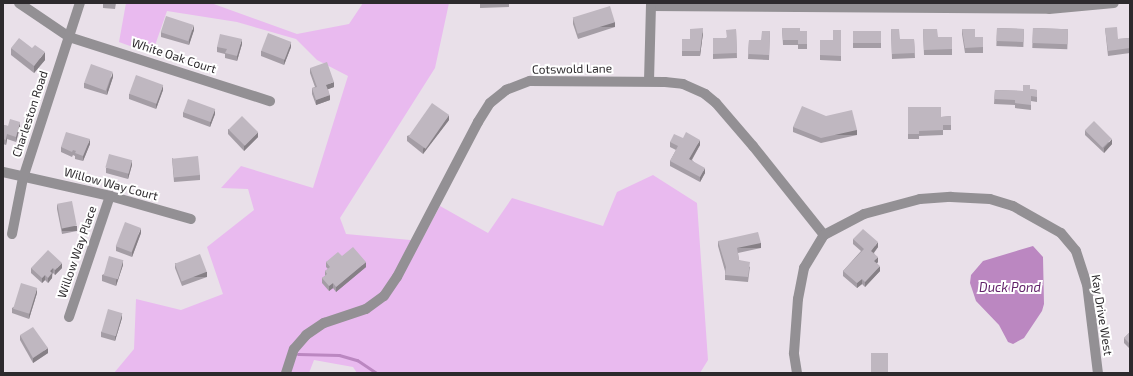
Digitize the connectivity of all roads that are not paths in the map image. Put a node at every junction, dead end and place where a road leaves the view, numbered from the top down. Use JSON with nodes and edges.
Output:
{"nodes":[{"id":1,"x":19,"y":3,"type":"edge"},
{"id":2,"x":80,"y":3,"type":"edge"},
{"id":3,"x":1114,"y":3,"type":"edge"},
{"id":4,"x":651,"y":5,"type":"edge"},
{"id":5,"x":69,"y":37,"type":"junction"},
{"id":6,"x":649,"y":82,"type":"junction"},
{"id":7,"x":270,"y":101,"type":"dead end"},
{"id":8,"x":3,"y":172,"type":"edge"},
{"id":9,"x":23,"y":178,"type":"junction"},
{"id":10,"x":110,"y":196,"type":"junction"},
{"id":11,"x":191,"y":219,"type":"dead end"},
{"id":12,"x":12,"y":234,"type":"dead end"},
{"id":13,"x":824,"y":235,"type":"junction"},
{"id":14,"x":69,"y":317,"type":"dead end"},
{"id":15,"x":286,"y":373,"type":"edge"},
{"id":16,"x":797,"y":373,"type":"edge"},
{"id":17,"x":1098,"y":373,"type":"edge"}],
"edges":[{"from":1,"to":5,"type":"street","name":"White Oak Court"},
{"from":2,"to":5,"type":"street","name":"Charleston Road"},
{"from":3,"to":4,"type":"street"},
{"from":4,"to":6,"type":"street"},
{"from":5,"to":7,"type":"street","name":"White Oak Court"},
{"from":5,"to":9,"type":"street","name":"Charleston Road"},
{"from":6,"to":13,"type":"street","name":"Cotswold Lane"},
{"from":6,"to":15,"type":"street","name":"Cotswold Lane"},
{"from":8,"to":9,"type":"street","name":"Willow Way Court"},
{"from":9,"to":10,"type":"street","name":"Willow Way Court"},
{"from":9,"to":12,"type":"street","name":"Charleston Road"},
{"from":10,"to":11,"type":"street","name":"Willow Way Court"},
{"from":10,"to":14,"type":"street","name":"Willow Way Place"},
{"from":13,"to":16,"type":"street"},
{"from":13,"to":17,"type":"street","name":"Kay Drive West"}]}
